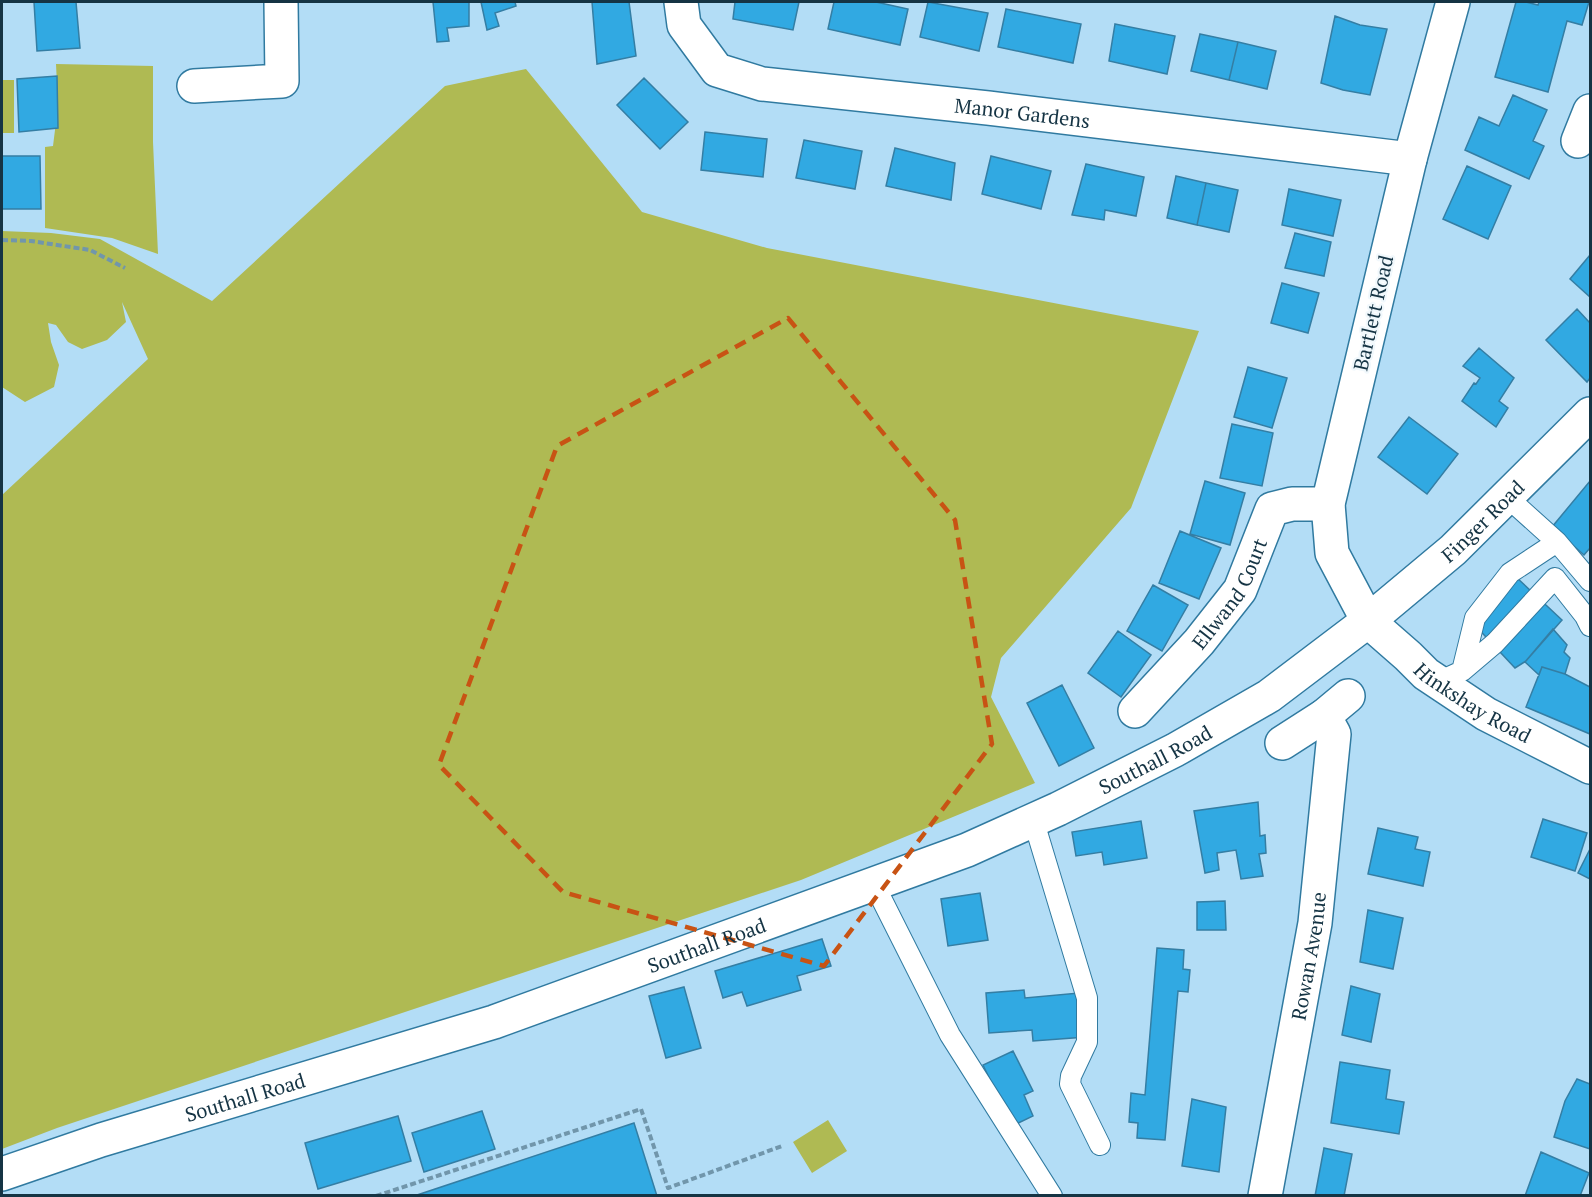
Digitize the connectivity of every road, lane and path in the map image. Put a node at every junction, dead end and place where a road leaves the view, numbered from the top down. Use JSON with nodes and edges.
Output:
{"nodes":[{"id":1,"x":281,"y":2,"type":"edge"},
{"id":2,"x":681,"y":2,"type":"edge"},
{"id":3,"x":1454,"y":2,"type":"edge"},
{"id":4,"x":194,"y":86,"type":"dead end"},
{"id":5,"x":1590,"y":111,"type":"edge"},
{"id":6,"x":1578,"y":141,"type":"dead end"},
{"id":7,"x":1410,"y":159,"type":"junction"},
{"id":8,"x":2,"y":240,"type":"edge"},
{"id":9,"x":124,"y":268,"type":"dead end"},
{"id":10,"x":1590,"y":414,"type":"edge"},
{"id":11,"x":1507,"y":496,"type":"junction"},
{"id":12,"x":1328,"y":504,"type":"junction"},
{"id":13,"x":1557,"y":542,"type":"junction"},
{"id":14,"x":1574,"y":563,"type":"junction"},
{"id":15,"x":1555,"y":578,"type":"junction"},
{"id":16,"x":1590,"y":581,"type":"edge"},
{"id":17,"x":1368,"y":621,"type":"junction"},
{"id":18,"x":1590,"y":626,"type":"edge"},
{"id":19,"x":1450,"y":676,"type":"junction"},
{"id":20,"x":1135,"y":711,"type":"dead end"},
{"id":21,"x":1282,"y":743,"type":"dead end"},
{"id":22,"x":1590,"y":767,"type":"edge"},
{"id":23,"x":1033,"y":819,"type":"junction"},
{"id":24,"x":874,"y":884,"type":"junction"},
{"id":25,"x":1100,"y":1145,"type":"dead end"},
{"id":26,"x":782,"y":1146,"type":"dead end"},
{"id":27,"x":2,"y":1174,"type":"edge"},
{"id":28,"x":376,"y":1196,"type":"edge"},
{"id":29,"x":1052,"y":1196,"type":"edge"},
{"id":30,"x":1265,"y":1196,"type":"edge"}],
"edges":[{"from":1,"to":4,"type":"street"},
{"from":2,"to":7,"type":"street","name":"Manor Gardens"},
{"from":3,"to":7,"type":"street","name":"Bartlett Road"},
{"from":5,"to":6,"type":"street"},
{"from":7,"to":12,"type":"street","name":"Bartlett Road"},
{"from":8,"to":9,"type":"path"},
{"from":10,"to":11,"type":"street","name":"Finger Road"},
{"from":11,"to":13,"type":"lane"},
{"from":11,"to":17,"type":"street","name":"Finger Road"},
{"from":12,"to":17,"type":"street","name":"Bartlett Road"},
{"from":12,"to":20,"type":"street","name":"Ellwand Court"},
{"from":13,"to":14,"type":"lane"},
{"from":13,"to":19,"type":"lane"},
{"from":14,"to":15,"type":"lane"},
{"from":14,"to":16,"type":"lane"},
{"from":15,"to":18,"type":"lane"},
{"from":15,"to":19,"type":"lane"},
{"from":17,"to":19,"type":"street","name":"Hinkshay Road"},
{"from":17,"to":23,"type":"street","name":"Southall Road"},
{"from":19,"to":22,"type":"street","name":"Hinkshay Road"},
{"from":21,"to":30,"type":"street","name":"Rowan Avenue"},
{"from":23,"to":24,"type":"street","name":"Southall Road"},
{"from":23,"to":25,"type":"lane"},
{"from":24,"to":27,"type":"street","name":"Southall Road"},
{"from":24,"to":29,"type":"lane"},
{"from":26,"to":28,"type":"path"}]}
